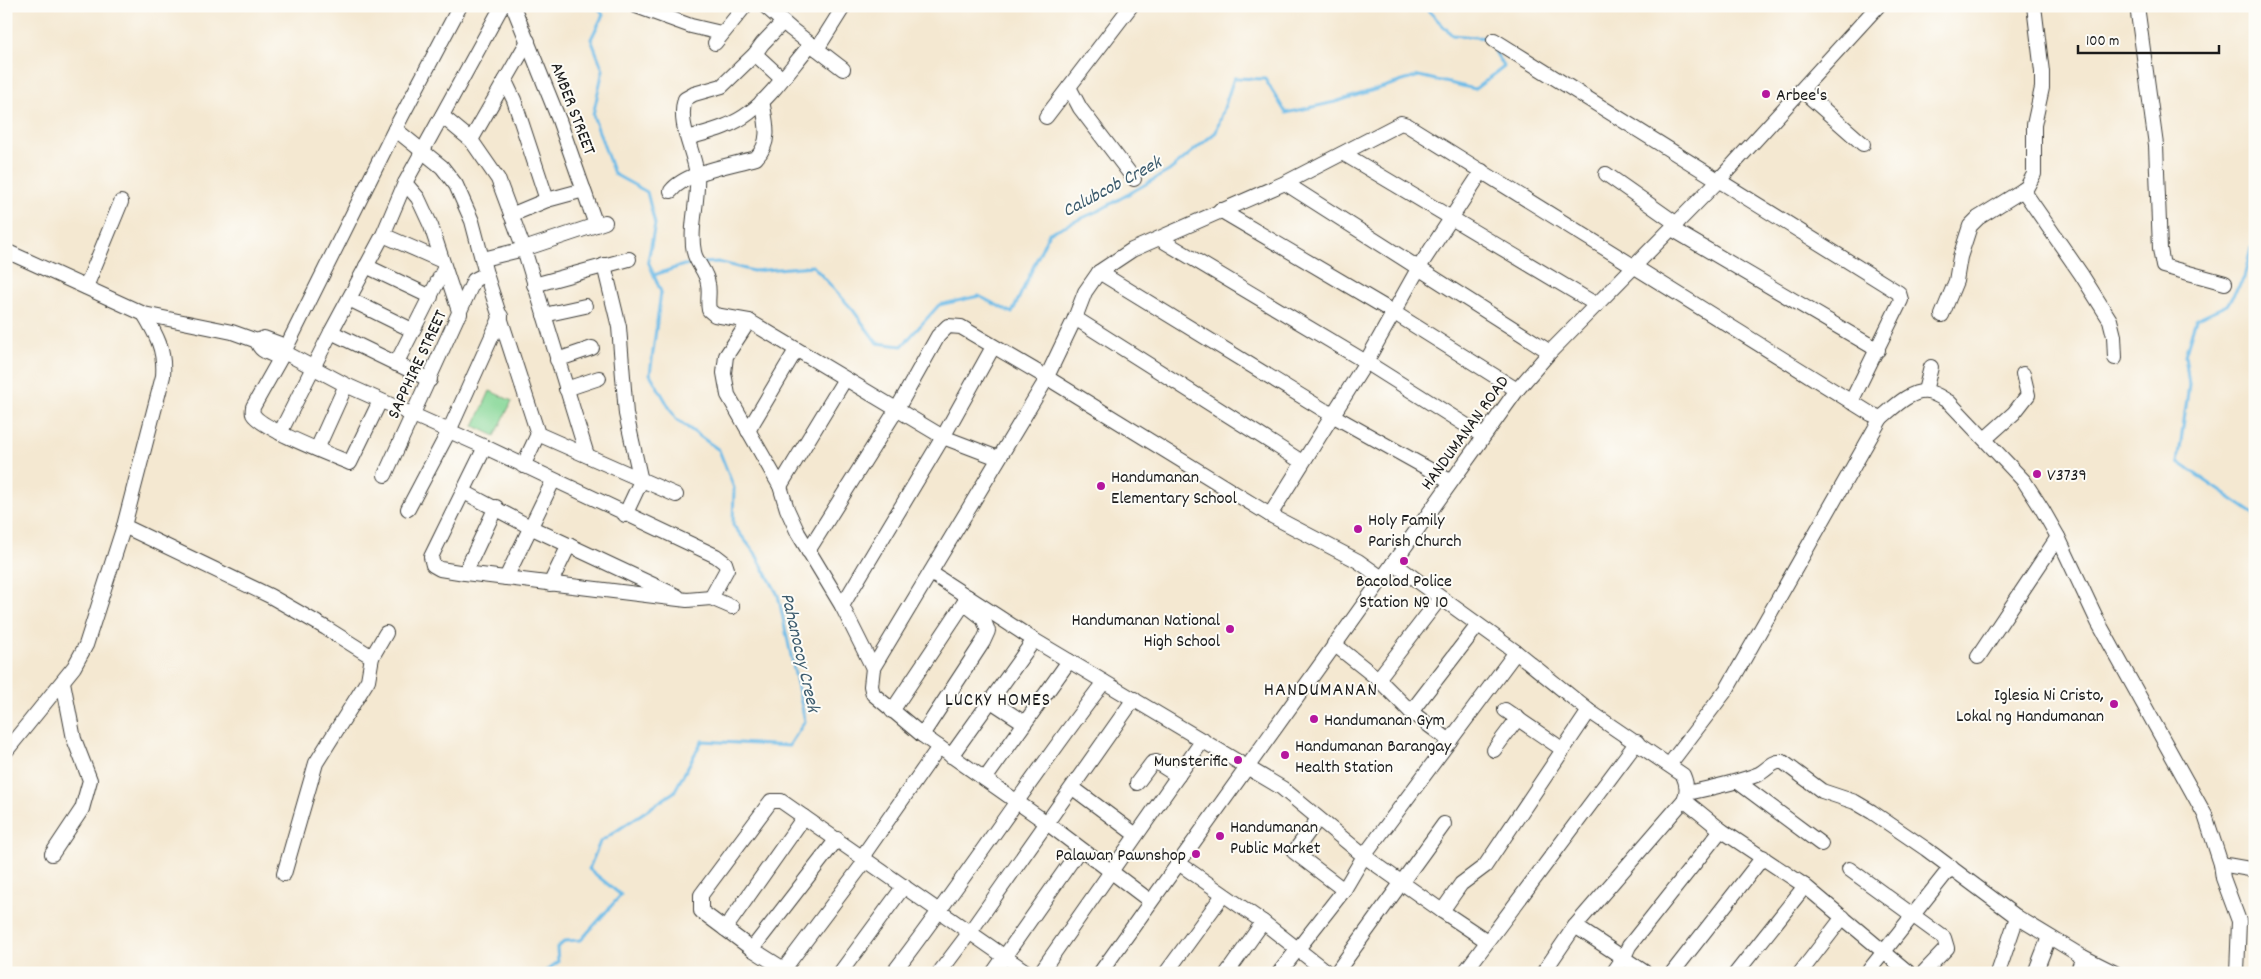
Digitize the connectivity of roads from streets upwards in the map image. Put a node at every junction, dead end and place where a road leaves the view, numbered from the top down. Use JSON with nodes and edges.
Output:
{"nodes":[{"id":1,"x":460,"y":6,"type":"edge"},
{"id":2,"x":502,"y":6,"type":"edge"},
{"id":3,"x":513,"y":6,"type":"edge"},
{"id":4,"x":636,"y":6,"type":"edge"},
{"id":5,"x":745,"y":6,"type":"edge"},
{"id":6,"x":765,"y":6,"type":"edge"},
{"id":7,"x":844,"y":6,"type":"edge"},
{"id":8,"x":1131,"y":6,"type":"edge"},
{"id":9,"x":1878,"y":6,"type":"edge"},
{"id":10,"x":2034,"y":6,"type":"edge"},
{"id":11,"x":2137,"y":6,"type":"edge"},
{"id":12,"x":783,"y":22,"type":"junction"},
{"id":13,"x":528,"y":40,"type":"junction"},
{"id":14,"x":1494,"y":40,"type":"dead end"},
{"id":15,"x":814,"y":47,"type":"junction"},
{"id":16,"x":755,"y":54,"type":"junction"},
{"id":17,"x":843,"y":69,"type":"dead end"},
{"id":18,"x":781,"y":78,"type":"junction"},
{"id":19,"x":505,"y":81,"type":"junction"},
{"id":20,"x":1069,"y":87,"type":"junction"},
{"id":21,"x":1803,"y":91,"type":"junction"},
{"id":22,"x":762,"y":101,"type":"junction"},
{"id":23,"x":442,"y":116,"type":"junction"},
{"id":24,"x":1046,"y":117,"type":"dead end"},
{"id":25,"x":395,"y":129,"type":"junction"},
{"id":26,"x":688,"y":138,"type":"junction"},
{"id":27,"x":471,"y":140,"type":"junction"},
{"id":28,"x":1863,"y":144,"type":"dead end"},
{"id":29,"x":422,"y":152,"type":"junction"},
{"id":30,"x":1344,"y":154,"type":"junction"},
{"id":31,"x":1482,"y":170,"type":"junction"},
{"id":32,"x":1606,"y":174,"type":"dead end"},
{"id":33,"x":697,"y":175,"type":"junction"},
{"id":34,"x":1134,"y":179,"type":"dead end"},
{"id":35,"x":1718,"y":181,"type":"junction"},
{"id":36,"x":405,"y":183,"type":"junction"},
{"id":37,"x":1285,"y":183,"type":"junction"},
{"id":38,"x":584,"y":190,"type":"junction"},
{"id":39,"x":2023,"y":190,"type":"junction"},
{"id":40,"x":671,"y":191,"type":"dead end"},
{"id":41,"x":547,"y":200,"type":"junction"},
{"id":42,"x":121,"y":202,"type":"dead end"},
{"id":43,"x":1220,"y":210,"type":"junction"},
{"id":44,"x":511,"y":215,"type":"junction"},
{"id":45,"x":1453,"y":218,"type":"junction"},
{"id":46,"x":1675,"y":226,"type":"junction"},
{"id":47,"x":383,"y":235,"type":"junction"},
{"id":48,"x":1160,"y":239,"type":"junction"},
{"id":49,"x":524,"y":249,"type":"junction"},
{"id":50,"x":6,"y":251,"type":"edge"},
{"id":51,"x":483,"y":259,"type":"junction"},
{"id":52,"x":629,"y":259,"type":"dead end"},
{"id":53,"x":442,"y":264,"type":"junction"},
{"id":54,"x":604,"y":265,"type":"junction"},
{"id":55,"x":366,"y":266,"type":"junction"},
{"id":56,"x":1635,"y":266,"type":"junction"},
{"id":57,"x":1418,"y":269,"type":"junction"},
{"id":58,"x":1099,"y":272,"type":"junction"},
{"id":59,"x":486,"y":274,"type":"junction"},
{"id":60,"x":2225,"y":282,"type":"dead end"},
{"id":61,"x":534,"y":285,"type":"junction"},
{"id":62,"x":86,"y":287,"type":"junction"},
{"id":63,"x":431,"y":296,"type":"junction"},
{"id":64,"x":349,"y":298,"type":"junction"},
{"id":65,"x":1597,"y":305,"type":"junction"},
{"id":66,"x":585,"y":306,"type":"dead end"},
{"id":67,"x":1393,"y":312,"type":"junction"},
{"id":68,"x":144,"y":314,"type":"junction"},
{"id":69,"x":460,"y":314,"type":"junction"},
{"id":70,"x":1942,"y":314,"type":"dead end"},
{"id":71,"x":544,"y":315,"type":"junction"},
{"id":72,"x":501,"y":316,"type":"junction"},
{"id":73,"x":1075,"y":318,"type":"junction"},
{"id":74,"x":749,"y":321,"type":"junction"},
{"id":75,"x":412,"y":330,"type":"junction"},
{"id":76,"x":331,"y":332,"type":"junction"},
{"id":77,"x":993,"y":347,"type":"junction"},
{"id":78,"x":592,"y":348,"type":"dead end"},
{"id":79,"x":796,"y":350,"type":"junction"},
{"id":80,"x":1878,"y":350,"type":"junction"},
{"id":81,"x":284,"y":352,"type":"junction"},
{"id":82,"x":1550,"y":352,"type":"junction"},
{"id":83,"x":2115,"y":358,"type":"dead end"},
{"id":84,"x":557,"y":360,"type":"junction"},
{"id":85,"x":1366,"y":362,"type":"junction"},
{"id":86,"x":396,"y":364,"type":"junction"},
{"id":87,"x":313,"y":366,"type":"junction"},
{"id":88,"x":1931,"y":367,"type":"dead end"},
{"id":89,"x":2023,"y":374,"type":"dead end"},
{"id":90,"x":1046,"y":376,"type":"junction"},
{"id":91,"x":599,"y":378,"type":"dead end"},
{"id":92,"x":845,"y":379,"type":"junction"},
{"id":93,"x":430,"y":380,"type":"junction"},
{"id":94,"x":346,"y":385,"type":"junction"},
{"id":95,"x":566,"y":389,"type":"junction"},
{"id":96,"x":1517,"y":390,"type":"junction"},
{"id":97,"x":1925,"y":391,"type":"junction"},
{"id":98,"x":380,"y":400,"type":"junction"},
{"id":99,"x":1851,"y":402,"type":"junction"},
{"id":100,"x":897,"y":409,"type":"junction"},
{"id":101,"x":412,"y":415,"type":"junction"},
{"id":102,"x":1332,"y":415,"type":"junction"},
{"id":103,"x":1881,"y":418,"type":"junction"},
{"id":104,"x":448,"y":431,"type":"junction"},
{"id":105,"x":748,"y":431,"type":"junction"},
{"id":106,"x":280,"y":433,"type":"junction"},
{"id":107,"x":538,"y":434,"type":"junction"},
{"id":108,"x":943,"y":436,"type":"junction"},
{"id":109,"x":1483,"y":436,"type":"junction"},
{"id":110,"x":1985,"y":439,"type":"junction"},
{"id":111,"x":485,"y":447,"type":"junction"},
{"id":112,"x":318,"y":450,"type":"junction"},
{"id":113,"x":587,"y":455,"type":"junction"},
{"id":114,"x":998,"y":458,"type":"junction"},
{"id":115,"x":1302,"y":462,"type":"junction"},
{"id":116,"x":523,"y":466,"type":"junction"},
{"id":117,"x":385,"y":475,"type":"dead end"},
{"id":118,"x":553,"y":481,"type":"junction"},
{"id":119,"x":641,"y":481,"type":"junction"},
{"id":120,"x":1450,"y":482,"type":"junction"},
{"id":121,"x":780,"y":486,"type":"junction"},
{"id":122,"x":464,"y":492,"type":"junction"},
{"id":123,"x":676,"y":495,"type":"dead end"},
{"id":124,"x":496,"y":507,"type":"junction"},
{"id":125,"x":408,"y":509,"type":"dead end"},
{"id":126,"x":625,"y":515,"type":"junction"},
{"id":127,"x":1270,"y":515,"type":"junction"},
{"id":128,"x":124,"y":526,"type":"junction"},
{"id":129,"x":530,"y":527,"type":"junction"},
{"id":130,"x":2058,"y":537,"type":"junction"},
{"id":131,"x":569,"y":545,"type":"junction"},
{"id":132,"x":808,"y":551,"type":"junction"},
{"id":133,"x":1393,"y":563,"type":"junction"},
{"id":134,"x":464,"y":573,"type":"junction"},
{"id":135,"x":931,"y":573,"type":"junction"},
{"id":136,"x":506,"y":578,"type":"junction"},
{"id":137,"x":1382,"y":578,"type":"junction"},
{"id":138,"x":550,"y":584,"type":"junction"},
{"id":139,"x":711,"y":598,"type":"junction"},
{"id":140,"x":1440,"y":598,"type":"junction"},
{"id":141,"x":687,"y":600,"type":"junction"},
{"id":142,"x":966,"y":600,"type":"junction"},
{"id":143,"x":732,"y":606,"type":"dead end"},
{"id":144,"x":842,"y":606,"type":"junction"},
{"id":145,"x":1478,"y":625,"type":"junction"},
{"id":146,"x":386,"y":633,"type":"dead end"},
{"id":147,"x":1034,"y":640,"type":"junction"},
{"id":148,"x":1334,"y":644,"type":"junction"},
{"id":149,"x":1516,"y":652,"type":"junction"},
{"id":150,"x":372,"y":657,"type":"junction"},
{"id":151,"x":1978,"y":657,"type":"dead end"},
{"id":152,"x":1069,"y":661,"type":"junction"},
{"id":153,"x":874,"y":668,"type":"junction"},
{"id":154,"x":1378,"y":679,"type":"junction"},
{"id":155,"x":63,"y":682,"type":"junction"},
{"id":156,"x":1104,"y":682,"type":"junction"},
{"id":157,"x":1134,"y":700,"type":"junction"},
{"id":158,"x":991,"y":701,"type":"junction"},
{"id":159,"x":1505,"y":710,"type":"dead end"},
{"id":160,"x":892,"y":711,"type":"junction"},
{"id":161,"x":1589,"y":711,"type":"junction"},
{"id":162,"x":1411,"y":712,"type":"junction"},
{"id":163,"x":1518,"y":718,"type":"junction"},
{"id":164,"x":1023,"y":722,"type":"junction"},
{"id":165,"x":922,"y":735,"type":"junction"},
{"id":166,"x":1204,"y":740,"type":"junction"},
{"id":167,"x":1450,"y":741,"type":"junction"},
{"id":168,"x":1636,"y":742,"type":"junction"},
{"id":169,"x":939,"y":747,"type":"junction"},
{"id":170,"x":1562,"y":749,"type":"junction"},
{"id":171,"x":1494,"y":750,"type":"dead end"},
{"id":172,"x":6,"y":751,"type":"edge"},
{"id":173,"x":951,"y":756,"type":"junction"},
{"id":174,"x":1669,"y":765,"type":"junction"},
{"id":175,"x":1247,"y":766,"type":"junction"},
{"id":176,"x":1178,"y":776,"type":"junction"},
{"id":177,"x":985,"y":779,"type":"junction"},
{"id":178,"x":1738,"y":782,"type":"junction"},
{"id":179,"x":1137,"y":783,"type":"dead end"},
{"id":180,"x":1073,"y":788,"type":"junction"},
{"id":181,"x":1686,"y":797,"type":"junction"},
{"id":182,"x":1016,"y":802,"type":"junction"},
{"id":183,"x":804,"y":818,"type":"junction"},
{"id":184,"x":1318,"y":818,"type":"junction"},
{"id":185,"x":1047,"y":823,"type":"junction"},
{"id":186,"x":1444,"y":824,"type":"dead end"},
{"id":187,"x":1721,"y":830,"type":"junction"},
{"id":188,"x":1136,"y":835,"type":"junction"},
{"id":189,"x":836,"y":840,"type":"junction"},
{"id":190,"x":1821,"y":844,"type":"dead end"},
{"id":191,"x":1080,"y":849,"type":"junction"},
{"id":192,"x":52,"y":854,"type":"dead end"},
{"id":193,"x":1364,"y":856,"type":"junction"},
{"id":194,"x":1763,"y":857,"type":"junction"},
{"id":195,"x":864,"y":858,"type":"junction"},
{"id":196,"x":1177,"y":862,"type":"junction"},
{"id":197,"x":2220,"y":864,"type":"junction"},
{"id":198,"x":1951,"y":867,"type":"junction"},
{"id":199,"x":1849,"y":869,"type":"dead end"},
{"id":200,"x":2255,"y":870,"type":"edge"},
{"id":201,"x":1110,"y":872,"type":"junction"},
{"id":202,"x":284,"y":874,"type":"dead end"},
{"id":203,"x":1401,"y":882,"type":"junction"},
{"id":204,"x":904,"y":886,"type":"junction"},
{"id":205,"x":1805,"y":886,"type":"junction"},
{"id":206,"x":1344,"y":890,"type":"junction"},
{"id":207,"x":1223,"y":894,"type":"junction"},
{"id":208,"x":1150,"y":901,"type":"junction"},
{"id":209,"x":1442,"y":911,"type":"junction"},
{"id":210,"x":940,"y":912,"type":"junction"},
{"id":211,"x":1912,"y":914,"type":"junction"},
{"id":212,"x":1844,"y":916,"type":"junction"},
{"id":213,"x":2017,"y":917,"type":"junction"},
{"id":214,"x":1263,"y":922,"type":"junction"},
{"id":215,"x":1575,"y":926,"type":"junction"},
{"id":216,"x":726,"y":929,"type":"junction"},
{"id":217,"x":970,"y":932,"type":"junction"},
{"id":218,"x":2049,"y":937,"type":"junction"},
{"id":219,"x":1487,"y":941,"type":"junction"},
{"id":220,"x":1297,"y":948,"type":"junction"},
{"id":221,"x":752,"y":949,"type":"junction"},
{"id":222,"x":1885,"y":952,"type":"junction"},
{"id":223,"x":1005,"y":957,"type":"junction"},
{"id":224,"x":1624,"y":957,"type":"junction"},
{"id":225,"x":2083,"y":957,"type":"junction"},
{"id":226,"x":787,"y":971,"type":"edge"},
{"id":227,"x":2113,"y":972,"type":"edge"},
{"id":228,"x":840,"y":973,"type":"edge"},
{"id":229,"x":893,"y":973,"type":"edge"},
{"id":230,"x":939,"y":973,"type":"edge"},
{"id":231,"x":993,"y":973,"type":"edge"},
{"id":232,"x":1028,"y":973,"type":"edge"},
{"id":233,"x":1040,"y":973,"type":"edge"},
{"id":234,"x":1100,"y":973,"type":"edge"},
{"id":235,"x":1166,"y":973,"type":"edge"},
{"id":236,"x":1227,"y":973,"type":"edge"},
{"id":237,"x":1279,"y":973,"type":"edge"},
{"id":238,"x":1328,"y":973,"type":"edge"},
{"id":239,"x":1336,"y":973,"type":"edge"},
{"id":240,"x":1464,"y":973,"type":"edge"},
{"id":241,"x":1543,"y":973,"type":"edge"},
{"id":242,"x":1613,"y":973,"type":"edge"},
{"id":243,"x":1646,"y":973,"type":"edge"},
{"id":244,"x":1672,"y":973,"type":"edge"},
{"id":245,"x":1736,"y":973,"type":"edge"},
{"id":246,"x":1800,"y":973,"type":"edge"},
{"id":247,"x":1867,"y":973,"type":"edge"},
{"id":248,"x":1909,"y":973,"type":"edge"},
{"id":249,"x":1923,"y":973,"type":"edge"},
{"id":250,"x":1998,"y":973,"type":"edge"},
{"id":251,"x":2035,"y":973,"type":"edge"},
{"id":252,"x":2077,"y":973,"type":"edge"},
{"id":253,"x":2237,"y":973,"type":"edge"}],
"edges":[{"from":1,"to":25,"type":"street"},
{"from":2,"to":23,"type":"street"},
{"from":3,"to":13,"type":"street","name":"AMBER STREET"},
{"from":4,"to":5,"type":"street"},
{"from":6,"to":12,"type":"street"},
{"from":7,"to":15,"type":"street"},
{"from":8,"to":20,"type":"street"},
{"from":9,"to":21,"type":"street","name":"HANDUMANAN ROAD"},
{"from":10,"to":39,"type":"street"},
{"from":11,"to":60,"type":"street"},
{"from":12,"to":15,"type":"street"},
{"from":12,"to":16,"type":"street"},
{"from":13,"to":19,"type":"street"},
{"from":13,"to":38,"type":"street","name":"AMBER STREET"},
{"from":14,"to":35,"type":"street"},
{"from":15,"to":17,"type":"street"},
{"from":15,"to":18,"type":"street"},
{"from":16,"to":18,"type":"street"},
{"from":16,"to":26,"type":"street"},
{"from":18,"to":22,"type":"street"},
{"from":19,"to":27,"type":"street"},
{"from":19,"to":41,"type":"street"},
{"from":20,"to":24,"type":"street"},
{"from":20,"to":34,"type":"street"},
{"from":21,"to":28,"type":"street"},
{"from":21,"to":35,"type":"street","name":"HANDUMANAN ROAD"},
{"from":22,"to":26,"type":"street"},
{"from":22,"to":33,"type":"street"},
{"from":23,"to":27,"type":"street"},
{"from":23,"to":29,"type":"street"},
{"from":25,"to":29,"type":"street"},
{"from":25,"to":81,"type":"street"},
{"from":26,"to":33,"type":"street"},
{"from":27,"to":44,"type":"street"},
{"from":29,"to":36,"type":"street"},
{"from":29,"to":51,"type":"street"},
{"from":30,"to":31,"type":"street"},
{"from":30,"to":37,"type":"street"},
{"from":30,"to":45,"type":"street"},
{"from":31,"to":45,"type":"street"},
{"from":31,"to":56,"type":"street"},
{"from":32,"to":46,"type":"street"},
{"from":33,"to":40,"type":"street"},
{"from":33,"to":74,"type":"street"},
{"from":35,"to":46,"type":"street","name":"HANDUMANAN ROAD"},
{"from":35,"to":80,"type":"street"},
{"from":36,"to":47,"type":"street"},
{"from":36,"to":53,"type":"street"},
{"from":37,"to":43,"type":"street"},
{"from":37,"to":57,"type":"street"},
{"from":38,"to":41,"type":"street"},
{"from":38,"to":49,"type":"street","name":"AMBER STREET"},
{"from":39,"to":70,"type":"street"},
{"from":39,"to":83,"type":"street"},
{"from":41,"to":44,"type":"street"},
{"from":42,"to":62,"type":"street"},
{"from":43,"to":48,"type":"street"},
{"from":43,"to":67,"type":"street"},
{"from":44,"to":49,"type":"street"},
{"from":45,"to":57,"type":"street"},
{"from":45,"to":65,"type":"street"},
{"from":46,"to":56,"type":"street","name":"HANDUMANAN ROAD"},
{"from":46,"to":80,"type":"street"},
{"from":47,"to":53,"type":"street"},
{"from":47,"to":55,"type":"street"},
{"from":48,"to":58,"type":"street"},
{"from":48,"to":85,"type":"street"},
{"from":49,"to":51,"type":"street"},
{"from":49,"to":61,"type":"street"},
{"from":50,"to":62,"type":"street"},
{"from":51,"to":59,"type":"street"},
{"from":52,"to":54,"type":"street"},
{"from":53,"to":63,"type":"street"},
{"from":53,"to":69,"type":"street"},
{"from":54,"to":61,"type":"street"},
{"from":54,"to":119,"type":"street"},
{"from":55,"to":63,"type":"street"},
{"from":55,"to":64,"type":"street"},
{"from":56,"to":65,"type":"street","name":"HANDUMANAN ROAD"},
{"from":56,"to":99,"type":"street"},
{"from":57,"to":67,"type":"street"},
{"from":57,"to":82,"type":"street"},
{"from":58,"to":73,"type":"street"},
{"from":58,"to":102,"type":"street"},
{"from":59,"to":69,"type":"street","name":"SAPPHIRE STREET"},
{"from":59,"to":72,"type":"street"},
{"from":61,"to":71,"type":"street"},
{"from":62,"to":68,"type":"street"},
{"from":63,"to":75,"type":"street"},
{"from":64,"to":75,"type":"street"},
{"from":64,"to":76,"type":"street"},
{"from":65,"to":82,"type":"street","name":"HANDUMANAN ROAD"},
{"from":66,"to":71,"type":"street"},
{"from":67,"to":85,"type":"street"},
{"from":67,"to":96,"type":"street"},
{"from":68,"to":81,"type":"street"},
{"from":68,"to":128,"type":"street"},
{"from":69,"to":93,"type":"street","name":"SAPPHIRE STREET"},
{"from":71,"to":84,"type":"street"},
{"from":72,"to":104,"type":"street"},
{"from":72,"to":107,"type":"street"},
{"from":73,"to":90,"type":"street"},
{"from":73,"to":115,"type":"street"},
{"from":74,"to":79,"type":"street"},
{"from":74,"to":105,"type":"street"},
{"from":75,"to":86,"type":"street"},
{"from":76,"to":86,"type":"street"},
{"from":76,"to":87,"type":"street"},
{"from":77,"to":90,"type":"street"},
{"from":77,"to":100,"type":"street"},
{"from":77,"to":108,"type":"street"},
{"from":78,"to":84,"type":"street"},
{"from":79,"to":92,"type":"street"},
{"from":79,"to":105,"type":"street"},
{"from":80,"to":99,"type":"street"},
{"from":81,"to":87,"type":"street"},
{"from":81,"to":106,"type":"street"},
{"from":82,"to":96,"type":"street","name":"HANDUMANAN ROAD"},
{"from":84,"to":95,"type":"street"},
{"from":85,"to":102,"type":"street"},
{"from":85,"to":109,"type":"street"},
{"from":86,"to":93,"type":"street"},
{"from":87,"to":94,"type":"street"},
{"from":87,"to":106,"type":"street"},
{"from":88,"to":97,"type":"street"},
{"from":89,"to":110,"type":"street"},
{"from":90,"to":114,"type":"street"},
{"from":90,"to":127,"type":"street"},
{"from":91,"to":95,"type":"street"},
{"from":92,"to":100,"type":"street"},
{"from":92,"to":121,"type":"street"},
{"from":93,"to":101,"type":"street","name":"SAPPHIRE STREET"},
{"from":94,"to":98,"type":"street"},
{"from":94,"to":112,"type":"street"},
{"from":95,"to":113,"type":"street"},
{"from":96,"to":109,"type":"street","name":"HANDUMANAN ROAD"},
{"from":97,"to":103,"type":"street"},
{"from":97,"to":110,"type":"street"},
{"from":98,"to":101,"type":"street"},
{"from":98,"to":112,"type":"street"},
{"from":99,"to":103,"type":"street"},
{"from":100,"to":108,"type":"street"},
{"from":100,"to":132,"type":"street"},
{"from":101,"to":104,"type":"street"},
{"from":101,"to":117,"type":"street","name":"SAPPHIRE STREET"},
{"from":102,"to":115,"type":"street"},
{"from":102,"to":120,"type":"street"},
{"from":103,"to":174,"type":"street"},
{"from":104,"to":111,"type":"street"},
{"from":104,"to":125,"type":"street"},
{"from":105,"to":121,"type":"street"},
{"from":106,"to":112,"type":"street"},
{"from":107,"to":113,"type":"street"},
{"from":107,"to":116,"type":"street"},
{"from":108,"to":114,"type":"street"},
{"from":108,"to":144,"type":"street"},
{"from":109,"to":120,"type":"street","name":"HANDUMANAN ROAD"},
{"from":110,"to":130,"type":"street"},
{"from":111,"to":116,"type":"street"},
{"from":111,"to":122,"type":"street"},
{"from":113,"to":119,"type":"street"},
{"from":114,"to":135,"type":"street"},
{"from":115,"to":127,"type":"street"},
{"from":116,"to":118,"type":"street"},
{"from":118,"to":126,"type":"street"},
{"from":118,"to":129,"type":"street"},
{"from":119,"to":123,"type":"street"},
{"from":119,"to":126,"type":"street"},
{"from":120,"to":133,"type":"street","name":"HANDUMANAN ROAD"},
{"from":121,"to":132,"type":"street"},
{"from":122,"to":124,"type":"street"},
{"from":122,"to":134,"type":"street"},
{"from":124,"to":129,"type":"street"},
{"from":124,"to":134,"type":"street"},
{"from":126,"to":139,"type":"street"},
{"from":127,"to":137,"type":"street"},
{"from":128,"to":150,"type":"street"},
{"from":128,"to":155,"type":"street"},
{"from":129,"to":131,"type":"street"},
{"from":129,"to":136,"type":"street"},
{"from":130,"to":151,"type":"street"},
{"from":130,"to":197,"type":"street"},
{"from":131,"to":138,"type":"street"},
{"from":131,"to":141,"type":"street"},
{"from":132,"to":144,"type":"street"},
{"from":133,"to":137,"type":"street","name":"HANDUMANAN ROAD"},
{"from":133,"to":140,"type":"street"},
{"from":134,"to":136,"type":"street"},
{"from":135,"to":142,"type":"street"},
{"from":135,"to":153,"type":"street"},
{"from":136,"to":138,"type":"street"},
{"from":137,"to":148,"type":"street","name":"HANDUMANAN ROAD"},
{"from":138,"to":141,"type":"street"},
{"from":139,"to":141,"type":"street"},
{"from":139,"to":143,"type":"street"},
{"from":140,"to":145,"type":"street"},
{"from":140,"to":154,"type":"street"},
{"from":142,"to":147,"type":"street"},
{"from":142,"to":160,"type":"street"},
{"from":142,"to":165,"type":"street"},
{"from":144,"to":153,"type":"street"},
{"from":145,"to":149,"type":"street"},
{"from":145,"to":162,"type":"street"},
{"from":146,"to":150,"type":"street"},
{"from":147,"to":152,"type":"street"},
{"from":147,"to":158,"type":"street"},
{"from":148,"to":154,"type":"street"},
{"from":148,"to":175,"type":"street","name":"HANDUMANAN ROAD"},
{"from":149,"to":161,"type":"street"},
{"from":149,"to":167,"type":"street"},
{"from":150,"to":202,"type":"street"},
{"from":152,"to":156,"type":"street"},
{"from":152,"to":164,"type":"street"},
{"from":153,"to":160,"type":"street"},
{"from":154,"to":162,"type":"street"},
{"from":155,"to":172,"type":"street"},
{"from":155,"to":192,"type":"street"},
{"from":156,"to":157,"type":"street"},
{"from":156,"to":182,"type":"street"},
{"from":157,"to":166,"type":"street"},
{"from":157,"to":180,"type":"street"},
{"from":158,"to":164,"type":"street"},
{"from":158,"to":173,"type":"street"},
{"from":159,"to":163,"type":"street"},
{"from":160,"to":165,"type":"street"},
{"from":161,"to":168,"type":"street"},
{"from":161,"to":170,"type":"street"},
{"from":162,"to":167,"type":"street"},
{"from":163,"to":170,"type":"street"},
{"from":163,"to":171,"type":"street"},
{"from":164,"to":177,"type":"street"},
{"from":165,"to":169,"type":"street"},
{"from":166,"to":175,"type":"street"},
{"from":166,"to":176,"type":"street"},
{"from":167,"to":193,"type":"street"},
{"from":168,"to":174,"type":"street"},
{"from":168,"to":219,"type":"street"},
{"from":169,"to":173,"type":"street"},
{"from":169,"to":195,"type":"street"},
{"from":170,"to":209,"type":"street"},
{"from":173,"to":177,"type":"street"},
{"from":174,"to":181,"type":"street"},
{"from":175,"to":184,"type":"street"},
{"from":175,"to":196,"type":"street","name":"HANDUMANAN ROAD"},
{"from":176,"to":179,"type":"street"},
{"from":176,"to":188,"type":"street"},
{"from":177,"to":182,"type":"street"},
{"from":178,"to":181,"type":"street"},
{"from":178,"to":190,"type":"street"},
{"from":178,"to":198,"type":"street"},
{"from":180,"to":185,"type":"street"},
{"from":180,"to":188,"type":"street"},
{"from":181,"to":187,"type":"street"},
{"from":181,"to":215,"type":"street"},
{"from":182,"to":185,"type":"street"},
{"from":182,"to":210,"type":"street"},
{"from":183,"to":189,"type":"street"},
{"from":183,"to":216,"type":"street"},
{"from":183,"to":216,"type":"street"},
{"from":184,"to":193,"type":"street"},
{"from":184,"to":206,"type":"street"},
{"from":185,"to":191,"type":"street"},
{"from":185,"to":217,"type":"street"},
{"from":186,"to":203,"type":"street"},
{"from":187,"to":194,"type":"street"},
{"from":187,"to":224,"type":"street"},
{"from":188,"to":201,"type":"street"},
{"from":189,"to":195,"type":"street"},
{"from":189,"to":221,"type":"street"},
{"from":191,"to":201,"type":"street"},
{"from":191,"to":223,"type":"street"},
{"from":193,"to":203,"type":"street"},
{"from":193,"to":206,"type":"street"},
{"from":194,"to":205,"type":"street"},
{"from":194,"to":244,"type":"street"},
{"from":195,"to":204,"type":"street"},
{"from":195,"to":226,"type":"street"},
{"from":196,"to":207,"type":"street"},
{"from":196,"to":208,"type":"street","name":"HANDUMANAN ROAD"},
{"from":197,"to":200,"type":"street"},
{"from":197,"to":253,"type":"street"},
{"from":198,"to":211,"type":"street"},
{"from":198,"to":213,"type":"street"},
{"from":199,"to":211,"type":"street"},
{"from":201,"to":208,"type":"street"},
{"from":201,"to":233,"type":"street"},
{"from":203,"to":209,"type":"street"},
{"from":203,"to":239,"type":"street"},
{"from":204,"to":210,"type":"street"},
{"from":204,"to":228,"type":"street"},
{"from":205,"to":212,"type":"street"},
{"from":205,"to":245,"type":"street"},
{"from":206,"to":220,"type":"street"},
{"from":207,"to":214,"type":"street"},
{"from":207,"to":235,"type":"street"},
{"from":208,"to":234,"type":"street","name":"HANDUMANAN ROAD"},
{"from":209,"to":219,"type":"street"},
{"from":210,"to":217,"type":"street"},
{"from":210,"to":229,"type":"street"},
{"from":211,"to":222,"type":"street"},
{"from":211,"to":249,"type":"street"},
{"from":212,"to":222,"type":"street"},
{"from":212,"to":246,"type":"street"},
{"from":213,"to":218,"type":"street"},
{"from":213,"to":250,"type":"street"},
{"from":214,"to":220,"type":"street"},
{"from":214,"to":236,"type":"street"},
{"from":215,"to":224,"type":"street"},
{"from":215,"to":241,"type":"street"},
{"from":216,"to":221,"type":"street"},
{"from":217,"to":223,"type":"street"},
{"from":217,"to":230,"type":"street"},
{"from":218,"to":225,"type":"street"},
{"from":218,"to":251,"type":"street"},
{"from":219,"to":240,"type":"street"},
{"from":220,"to":237,"type":"street"},
{"from":220,"to":238,"type":"street"},
{"from":221,"to":226,"type":"street"},
{"from":222,"to":247,"type":"street"},
{"from":222,"to":248,"type":"street"},
{"from":223,"to":231,"type":"street"},
{"from":223,"to":232,"type":"street"},
{"from":224,"to":242,"type":"street"},
{"from":224,"to":243,"type":"street"},
{"from":225,"to":227,"type":"street"},
{"from":225,"to":252,"type":"street"}]}
